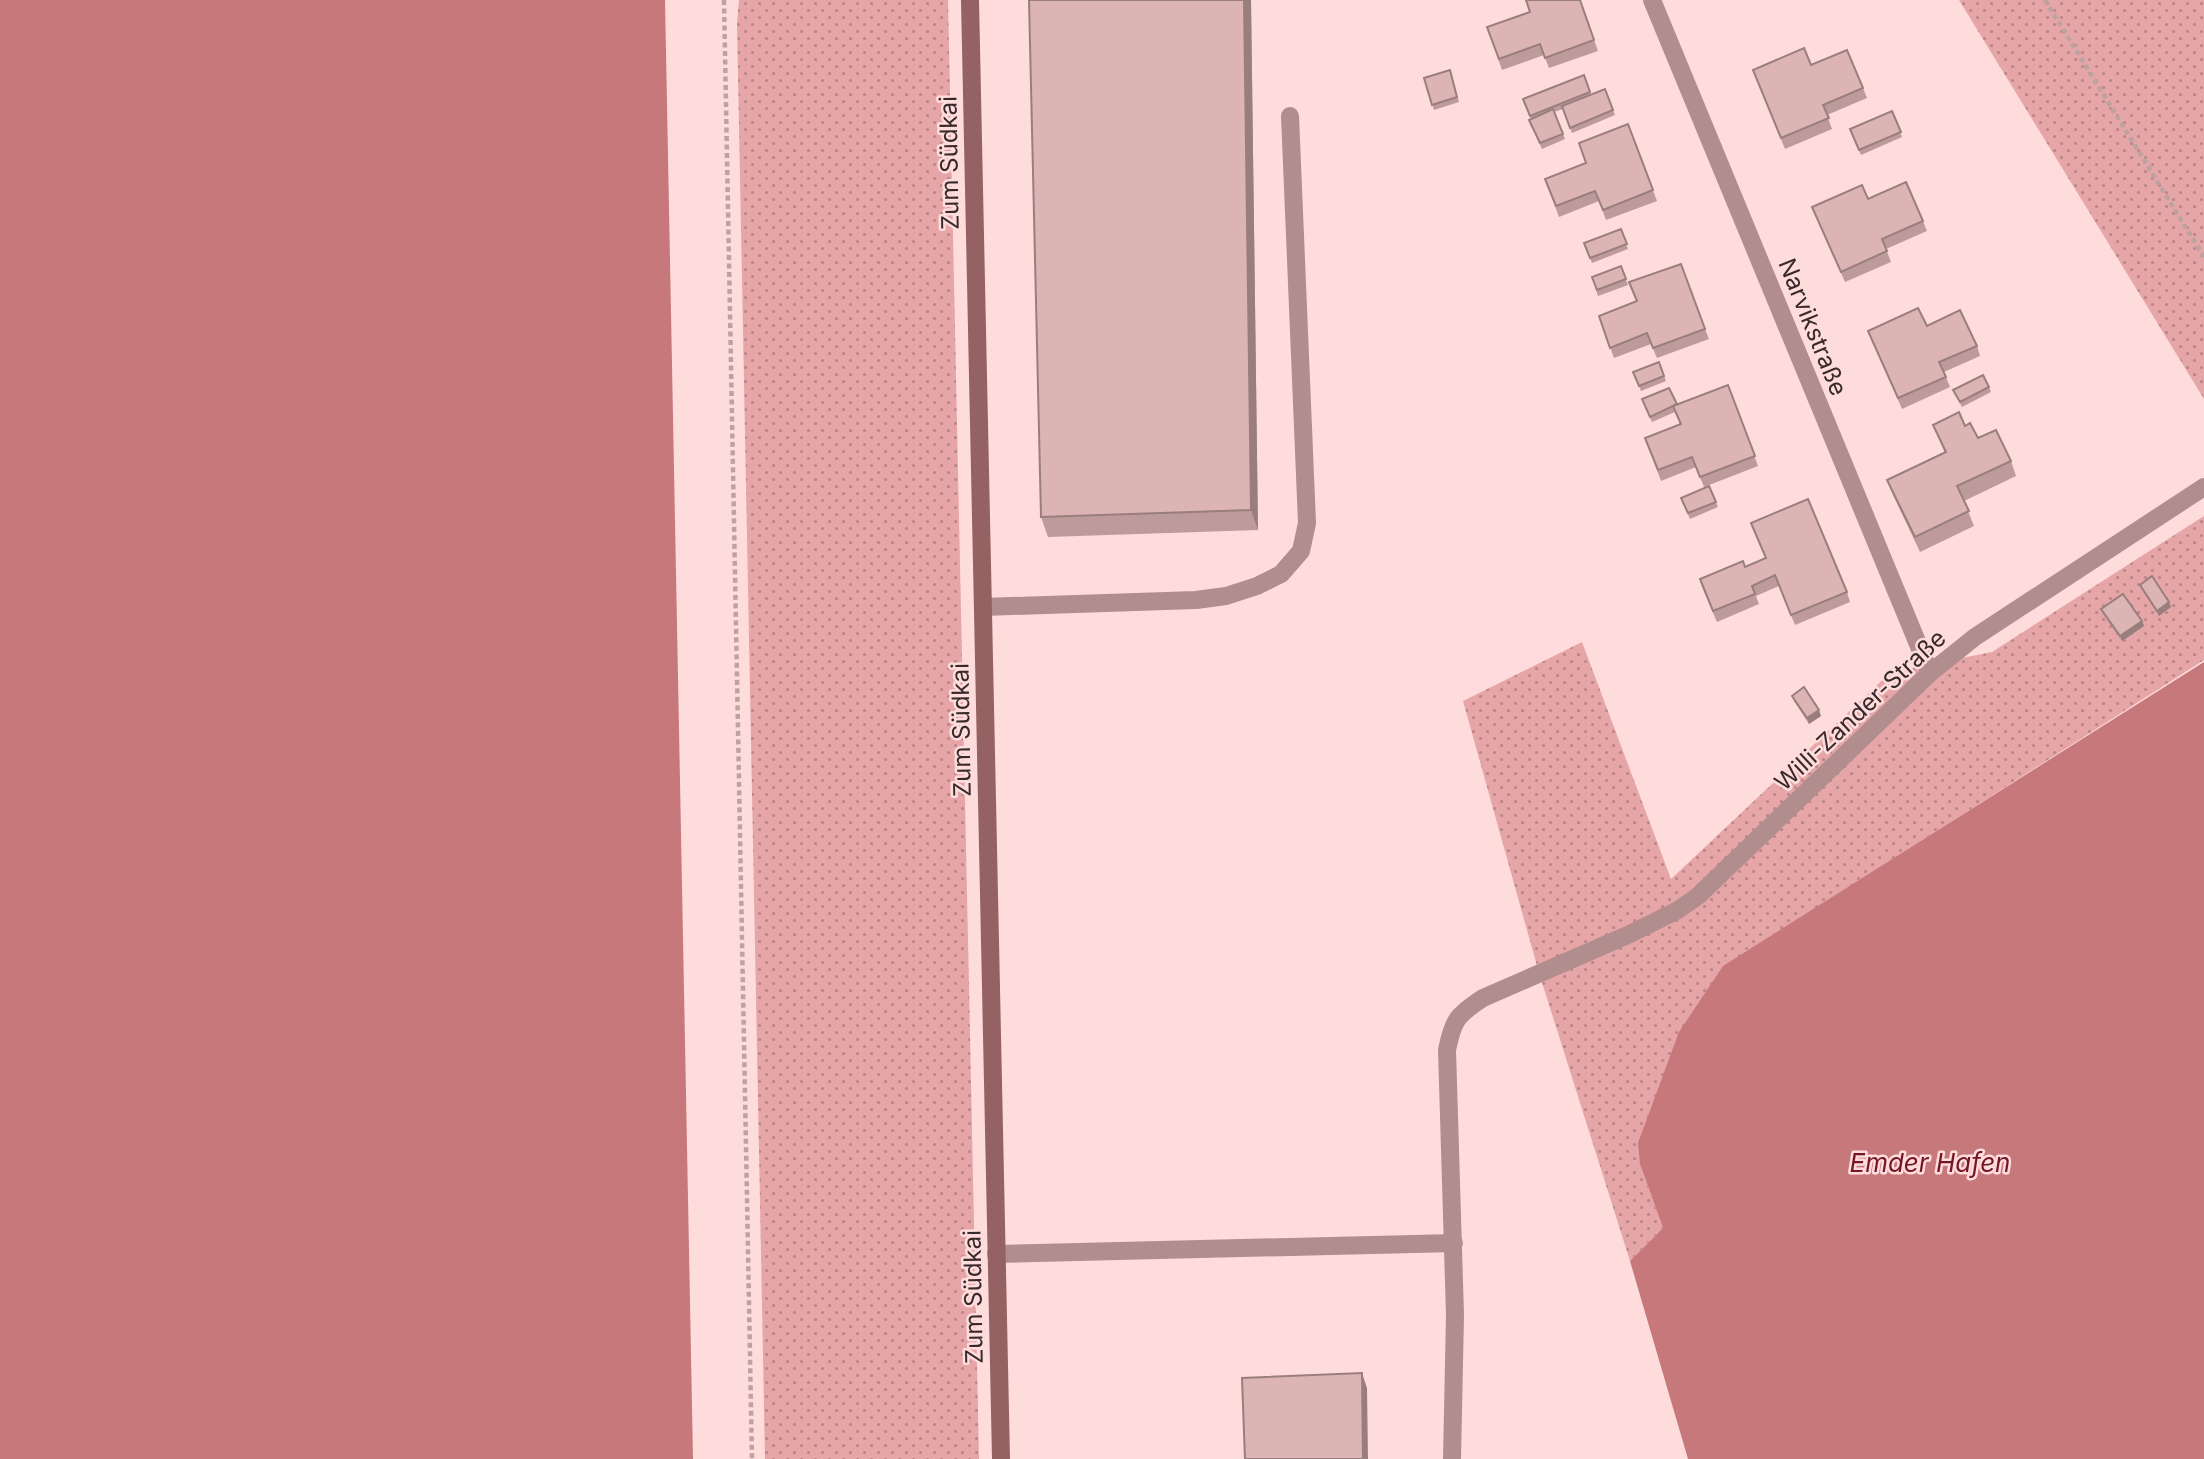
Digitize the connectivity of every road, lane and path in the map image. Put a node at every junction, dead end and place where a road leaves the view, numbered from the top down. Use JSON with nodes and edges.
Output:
{"nodes":[{"id":1,"x":724,"y":0,"type":"edge"},
{"id":2,"x":970,"y":0,"type":"edge"},
{"id":3,"x":1652,"y":0,"type":"edge"},
{"id":4,"x":2045,"y":0,"type":"edge"},
{"id":5,"x":1290,"y":116,"type":"dead end"},
{"id":6,"x":2204,"y":257,"type":"edge"},
{"id":7,"x":2204,"y":487,"type":"edge"},
{"id":8,"x":983,"y":607,"type":"junction"},
{"id":9,"x":1930,"y":673,"type":"junction"},
{"id":10,"x":1454,"y":1243,"type":"junction"},
{"id":11,"x":996,"y":1254,"type":"junction"},
{"id":12,"x":752,"y":1459,"type":"edge"},
{"id":13,"x":1001,"y":1459,"type":"edge"},
{"id":14,"x":1452,"y":1459,"type":"edge"}],
"edges":[{"from":1,"to":12,"type":"path"},
{"from":2,"to":8,"type":"street","name":"Zum Südkai"},
{"from":3,"to":9,"type":"street","name":"Narvikstraße"},
{"from":4,"to":6,"type":"path"},
{"from":5,"to":8,"type":"street"},
{"from":7,"to":9,"type":"street","name":"Willi-Zander-Straße"},
{"from":8,"to":11,"type":"street","name":"Zum Südkai"},
{"from":9,"to":10,"type":"street","name":"Willi-Zander-Straße"},
{"from":10,"to":11,"type":"street"},
{"from":10,"to":14,"type":"street","name":"Willi-Zander-Straße"},
{"from":11,"to":13,"type":"street","name":"Zum Südkai"}]}
